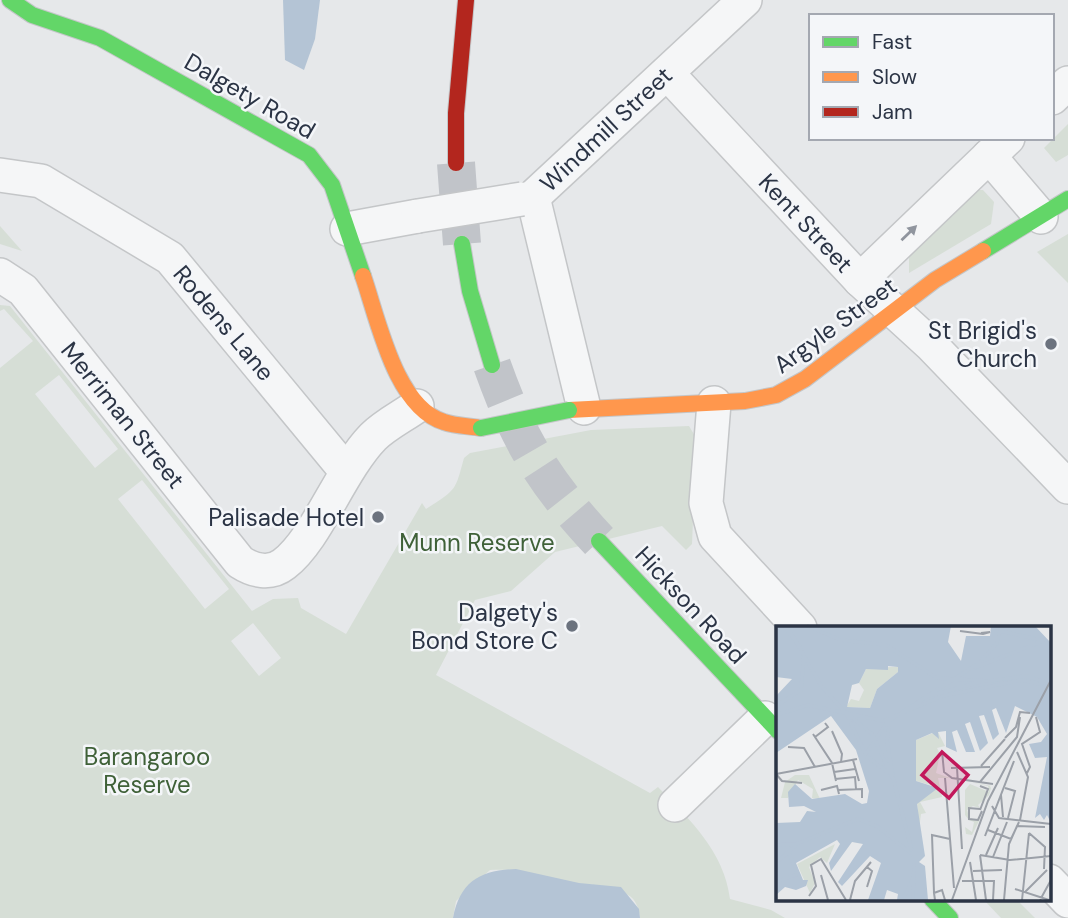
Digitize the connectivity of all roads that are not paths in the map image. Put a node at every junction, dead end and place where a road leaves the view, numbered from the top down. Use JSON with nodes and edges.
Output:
{"nodes":[{"id":1,"x":10,"y":0,"type":"edge"},
{"id":2,"x":466,"y":0,"type":"edge"},
{"id":3,"x":745,"y":0,"type":"edge"},
{"id":4,"x":667,"y":73,"type":"junction"},
{"id":5,"x":1068,"y":83,"type":"edge"},
{"id":6,"x":1054,"y":95,"type":"edge"},
{"id":7,"x":999,"y":147,"type":"edge"},
{"id":8,"x":456,"y":163,"type":"tunnel mouth"},
{"id":9,"x":0,"y":175,"type":"edge"},
{"id":10,"x":528,"y":198,"type":"junction"},
{"id":11,"x":1054,"y":208,"type":"edge"},
{"id":12,"x":347,"y":229,"type":"junction"},
{"id":13,"x":462,"y":244,"type":"tunnel mouth"},
{"id":14,"x":0,"y":275,"type":"edge"},
{"id":15,"x":860,"y":280,"type":"junction"},
{"id":16,"x":892,"y":310,"type":"junction"},
{"id":17,"x":492,"y":365,"type":"tunnel mouth"},
{"id":18,"x":714,"y":403,"type":"junction"},
{"id":19,"x":417,"y":406,"type":"junction"},
{"id":20,"x":576,"y":409,"type":"junction"},
{"id":21,"x":481,"y":428,"type":"joint"},
{"id":22,"x":346,"y":471,"type":"junction"},
{"id":23,"x":1068,"y":487,"type":"edge"},
{"id":24,"x":599,"y":541,"type":"tunnel mouth"},
{"id":25,"x":798,"y":626,"type":"edge"},
{"id":26,"x":771,"y":725,"type":"edge"},
{"id":27,"x":675,"y":805,"type":"dead end"},
{"id":28,"x":1050,"y":882,"type":"edge"},
{"id":29,"x":933,"y":900,"type":"edge"},
{"id":30,"x":1068,"y":901,"type":"edge"},
{"id":31,"x":950,"y":918,"type":"edge"}],
"edges":[{"from":1,"to":12,"type":"street","name":"Dalgety Road"},
{"from":2,"to":8,"type":"street"},
{"from":3,"to":4,"type":"street","name":"Windmill Street"},
{"from":4,"to":10,"type":"street","name":"Windmill Street"},
{"from":4,"to":15,"type":"street","name":"Kent Street"},
{"from":5,"to":6,"type":"street"},
{"from":7,"to":11,"type":"street"},
{"from":15,"to":7,"type":"street","one_way":true},
{"from":9,"to":22,"type":"street","name":"Rodens Lane"},
{"from":10,"to":12,"type":"street","bridge":true},
{"from":10,"to":20,"type":"street","name":"Windmill Street"},
{"from":11,"to":16,"type":"street","name":"Argyle Street"},
{"from":12,"to":19,"type":"street","name":"Dalgety Road"},
{"from":13,"to":17,"type":"street"},
{"from":14,"to":22,"type":"street","name":"Merriman Street"},
{"from":15,"to":16,"type":"street","name":"Kent Street"},
{"from":16,"to":18,"type":"street","name":"Argyle Street"},
{"from":16,"to":23,"type":"street","name":"Kent Street"},
{"from":18,"to":20,"type":"street","name":"Argyle Street"},
{"from":18,"to":25,"type":"street"},
{"from":19,"to":21,"type":"street","name":"Dalgety Road"},
{"from":19,"to":22,"type":"street"},
{"from":20,"to":21,"type":"street","name":"Argyle Street","bridge":true},
{"from":24,"to":26,"type":"street","name":"Hickson Road"},
{"from":26,"to":27,"type":"street"},
{"from":28,"to":30,"type":"street"},
{"from":29,"to":31,"type":"street"}]}
